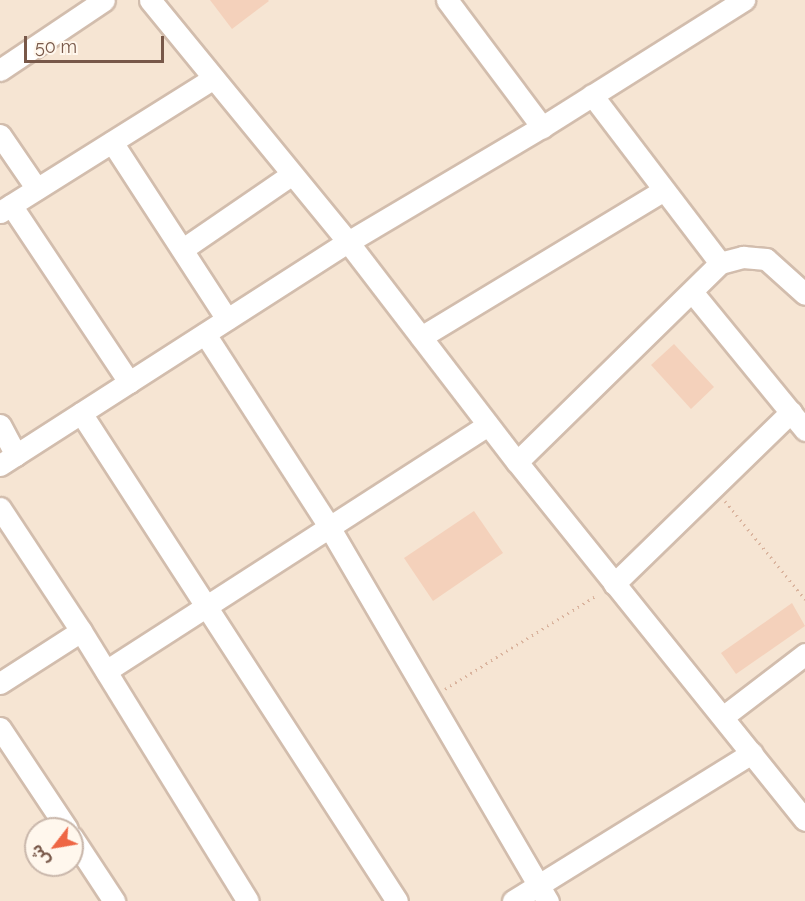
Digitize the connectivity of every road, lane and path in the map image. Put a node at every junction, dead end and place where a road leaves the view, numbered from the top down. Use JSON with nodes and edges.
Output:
{"nodes":[{"id":1,"x":104,"y":0,"type":"edge"},
{"id":2,"x":150,"y":0,"type":"edge"},
{"id":3,"x":447,"y":0,"type":"edge"},
{"id":4,"x":744,"y":0,"type":"edge"},
{"id":5,"x":0,"y":70,"type":"edge"},
{"id":6,"x":213,"y":78,"type":"junction"},
{"id":7,"x":592,"y":95,"type":"junction"},
{"id":8,"x":542,"y":128,"type":"junction"},
{"id":9,"x":0,"y":135,"type":"edge"},
{"id":10,"x":112,"y":142,"type":"junction"},
{"id":11,"x":292,"y":174,"type":"junction"},
{"id":12,"x":37,"y":189,"type":"junction"},
{"id":13,"x":662,"y":191,"type":"junction"},
{"id":14,"x":5,"y":209,"type":"edge"},
{"id":15,"x":348,"y":242,"type":"junction"},
{"id":16,"x":183,"y":249,"type":"junction"},
{"id":17,"x":720,"y":263,"type":"junction"},
{"id":18,"x":693,"y":293,"type":"junction"},
{"id":19,"x":805,"y":294,"type":"edge"},
{"id":20,"x":227,"y":319,"type":"junction"},
{"id":21,"x":205,"y":334,"type":"junction"},
{"id":22,"x":421,"y":337,"type":"junction"},
{"id":23,"x":129,"y":382,"type":"junction"},
{"id":24,"x":790,"y":412,"type":"junction"},
{"id":25,"x":81,"y":413,"type":"junction"},
{"id":26,"x":0,"y":425,"type":"edge"},
{"id":27,"x":488,"y":425,"type":"junction"},
{"id":28,"x":805,"y":430,"type":"edge"},
{"id":29,"x":8,"y":460,"type":"edge"},
{"id":30,"x":518,"y":462,"type":"junction"},
{"id":31,"x":715,"y":488,"type":"junction"},
{"id":32,"x":0,"y":508,"type":"edge"},
{"id":33,"x":328,"y":525,"type":"junction"},
{"id":34,"x":614,"y":584,"type":"junction"},
{"id":35,"x":805,"y":598,"type":"edge"},
{"id":36,"x":207,"y":608,"type":"junction"},
{"id":37,"x":81,"y":631,"type":"junction"},
{"id":38,"x":805,"y":654,"type":"edge"},
{"id":39,"x":106,"y":671,"type":"junction"},
{"id":40,"x":0,"y":683,"type":"edge"},
{"id":41,"x":431,"y":698,"type":"junction"},
{"id":42,"x":724,"y":716,"type":"junction"},
{"id":43,"x":0,"y":728,"type":"edge"},
{"id":44,"x":752,"y":753,"type":"junction"},
{"id":45,"x":59,"y":817,"type":"edge"},
{"id":46,"x":805,"y":820,"type":"edge"},
{"id":47,"x":84,"y":855,"type":"edge"},
{"id":48,"x":543,"y":893,"type":"edge"},
{"id":49,"x":114,"y":901,"type":"edge"},
{"id":50,"x":248,"y":901,"type":"edge"},
{"id":51,"x":397,"y":901,"type":"edge"},
{"id":52,"x":513,"y":901,"type":"edge"}],
"edges":[{"from":1,"to":5,"type":"street"},
{"from":2,"to":6,"type":"street"},
{"from":3,"to":8,"type":"street"},
{"from":4,"to":7,"type":"street"},
{"from":6,"to":10,"type":"street"},
{"from":6,"to":11,"type":"street"},
{"from":7,"to":8,"type":"street"},
{"from":7,"to":13,"type":"street"},
{"from":8,"to":15,"type":"street"},
{"from":9,"to":12,"type":"street"},
{"from":10,"to":12,"type":"street"},
{"from":10,"to":16,"type":"street"},
{"from":11,"to":15,"type":"street"},
{"from":11,"to":16,"type":"street"},
{"from":12,"to":14,"type":"street"},
{"from":13,"to":17,"type":"street"},
{"from":13,"to":22,"type":"street"},
{"from":14,"to":23,"type":"street"},
{"from":15,"to":20,"type":"street"},
{"from":15,"to":22,"type":"street"},
{"from":16,"to":20,"type":"street"},
{"from":17,"to":18,"type":"street"},
{"from":17,"to":19,"type":"street"},
{"from":18,"to":24,"type":"street"},
{"from":18,"to":30,"type":"street"},
{"from":20,"to":21,"type":"street"},
{"from":21,"to":23,"type":"street"},
{"from":21,"to":33,"type":"street"},
{"from":22,"to":27,"type":"street"},
{"from":23,"to":25,"type":"street"},
{"from":24,"to":28,"type":"street"},
{"from":24,"to":31,"type":"street"},
{"from":25,"to":29,"type":"street"},
{"from":25,"to":36,"type":"street"},
{"from":26,"to":29,"type":"street"},
{"from":27,"to":30,"type":"street"},
{"from":27,"to":33,"type":"street"},
{"from":30,"to":34,"type":"street"},
{"from":31,"to":34,"type":"street"},
{"from":31,"to":35,"type":"path"},
{"from":32,"to":37,"type":"street"},
{"from":33,"to":36,"type":"street"},
{"from":33,"to":41,"type":"street"},
{"from":34,"to":41,"type":"path"},
{"from":34,"to":42,"type":"street"},
{"from":36,"to":39,"type":"street"},
{"from":36,"to":51,"type":"street"},
{"from":37,"to":39,"type":"street"},
{"from":37,"to":40,"type":"street"},
{"from":38,"to":42,"type":"street"},
{"from":39,"to":50,"type":"street"},
{"from":41,"to":48,"type":"street"},
{"from":42,"to":44,"type":"street"},
{"from":43,"to":45,"type":"street"},
{"from":44,"to":46,"type":"street"},
{"from":44,"to":48,"type":"street"},
{"from":47,"to":49,"type":"street"},
{"from":48,"to":52,"type":"street"}]}
